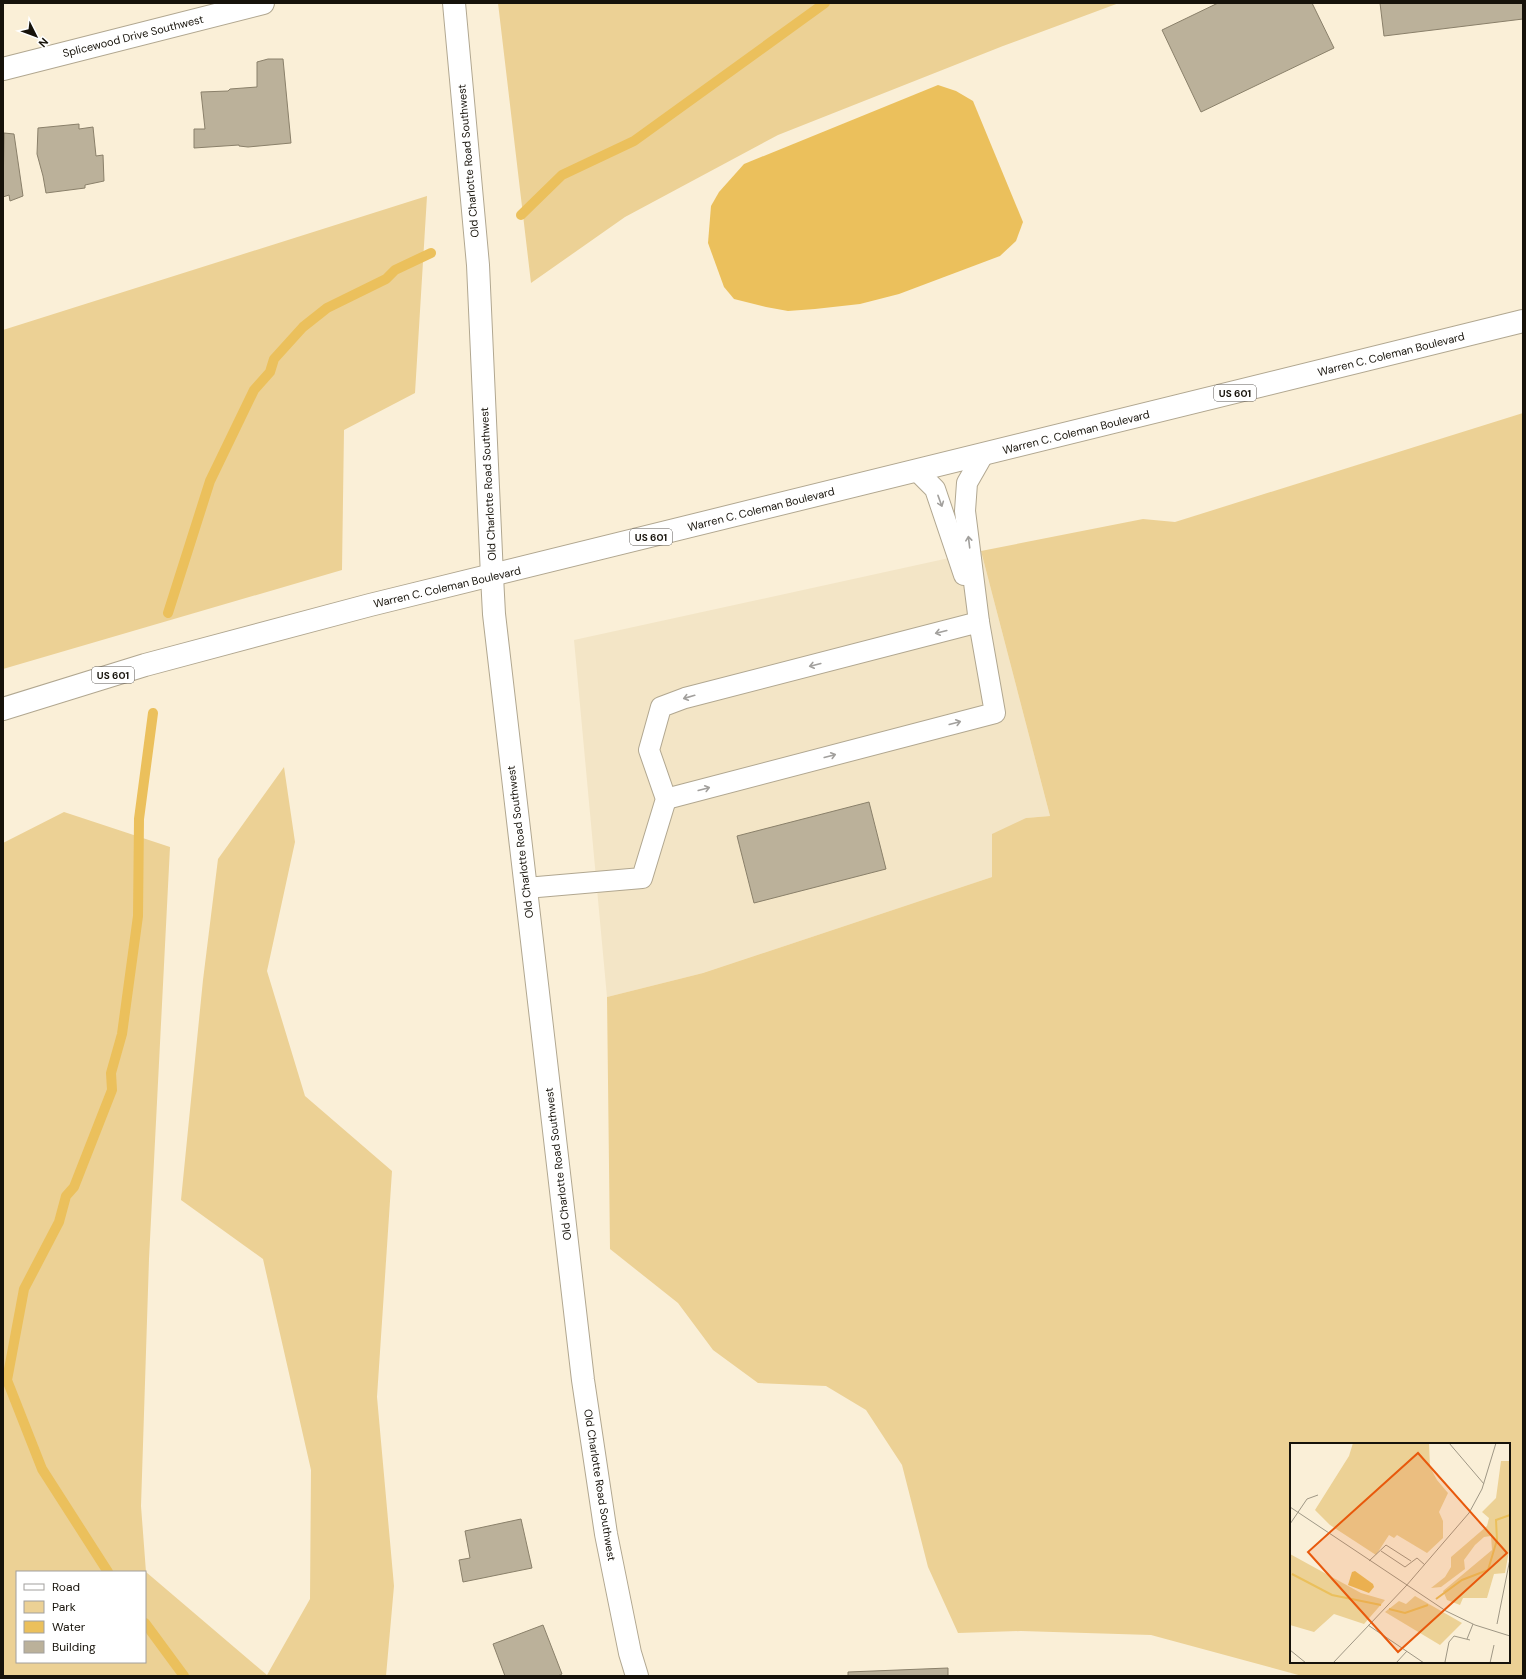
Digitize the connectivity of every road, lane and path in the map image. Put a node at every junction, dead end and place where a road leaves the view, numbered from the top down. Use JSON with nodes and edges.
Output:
{"nodes":[{"id":1,"x":263,"y":3,"type":"edge"},
{"id":2,"x":454,"y":3,"type":"edge"},
{"id":3,"x":3,"y":69,"type":"edge"},
{"id":4,"x":1523,"y":321,"type":"edge"},
{"id":5,"x":983,"y":455,"type":"junction"},
{"id":6,"x":917,"y":471,"type":"junction"},
{"id":7,"x":492,"y":576,"type":"junction"},
{"id":8,"x":979,"y":622,"type":"junction"},
{"id":9,"x":3,"y":709,"type":"edge"},
{"id":10,"x":666,"y":799,"type":"junction"},
{"id":11,"x":526,"y":888,"type":"junction"},
{"id":12,"x":637,"y":1676,"type":"edge"}],
"edges":[{"from":1,"to":3,"type":"main road","name":"Splicewood Drive Southwest"},
{"from":2,"to":7,"type":"main road","name":"Old Charlotte Road Southwest"},
{"from":4,"to":5,"type":"main road","name":"Warren C. Coleman Boulevard","number":"US 601"},
{"from":5,"to":6,"type":"main road","name":"Warren C. Coleman Boulevard","number":"US 601"},
{"from":8,"to":5,"type":"lane","one_way":true},
{"from":6,"to":7,"type":"main road","name":"Warren C. Coleman Boulevard","number":"US 601"},
{"from":6,"to":8,"type":"lane","one_way":true},
{"from":7,"to":9,"type":"main road","name":"Warren C. Coleman Boulevard","number":"US 601"},
{"from":7,"to":11,"type":"main road","name":"Old Charlotte Road Southwest"},
{"from":8,"to":10,"type":"lane","one_way":true},
{"from":10,"to":8,"type":"lane","one_way":true},
{"from":10,"to":11,"type":"lane"},
{"from":11,"to":12,"type":"main road","name":"Old Charlotte Road Southwest"}]}
